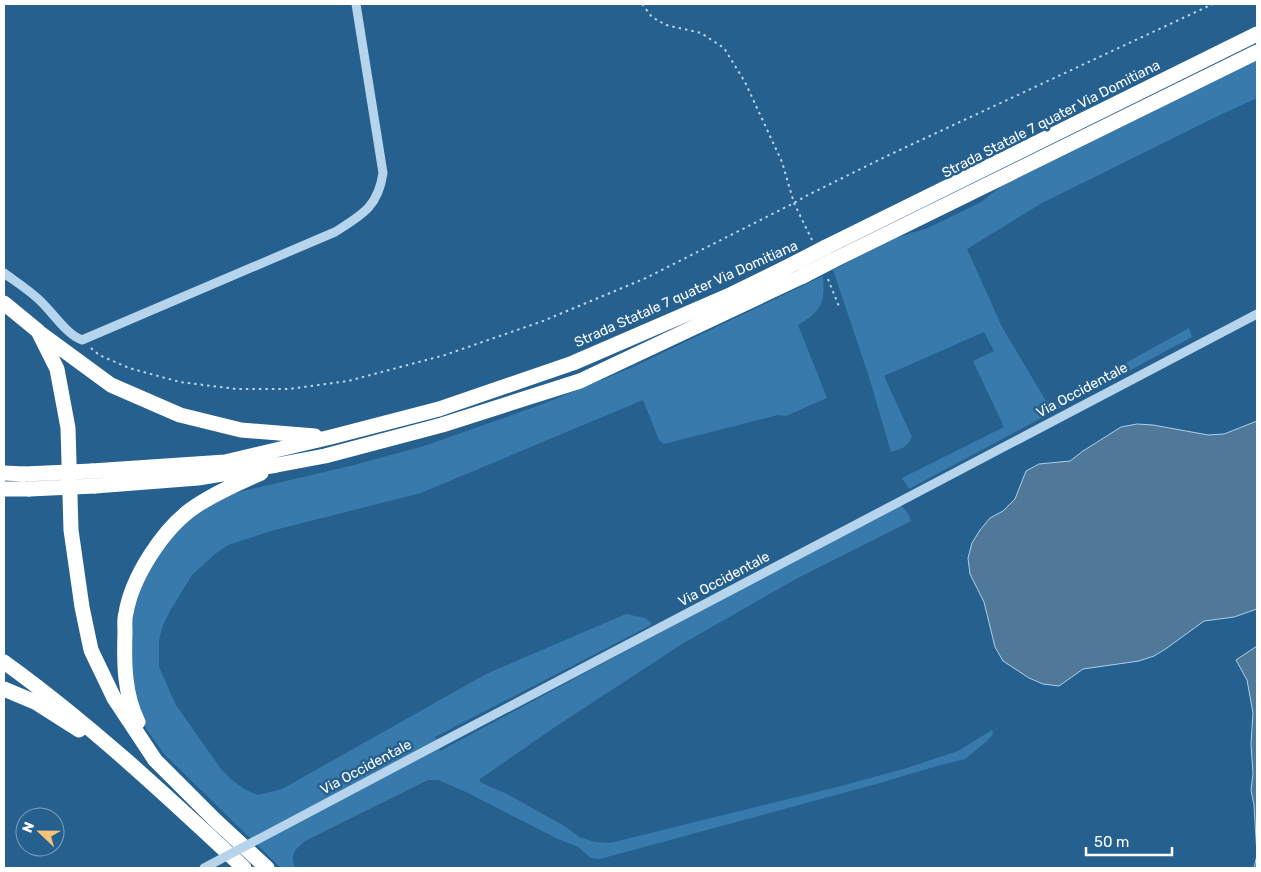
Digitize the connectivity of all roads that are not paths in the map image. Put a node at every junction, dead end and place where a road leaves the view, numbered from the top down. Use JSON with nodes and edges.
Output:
{"nodes":[{"id":1,"x":356,"y":4,"type":"edge"},
{"id":2,"x":1257,"y":34,"type":"edge"},
{"id":3,"x":1257,"y":52,"type":"edge"},
{"id":4,"x":800,"y":269,"type":"junction"},
{"id":5,"x":4,"y":274,"type":"edge"},
{"id":6,"x":4,"y":303,"type":"edge"},
{"id":7,"x":1257,"y":314,"type":"edge"},
{"id":8,"x":38,"y":331,"type":"junction"},
{"id":9,"x":331,"y":437,"type":"junction"},
{"id":10,"x":277,"y":465,"type":"junction"},
{"id":11,"x":4,"y":473,"type":"edge"},
{"id":12,"x":4,"y":489,"type":"edge"},
{"id":13,"x":4,"y":662,"type":"edge"},
{"id":14,"x":4,"y":689,"type":"edge"},
{"id":15,"x":155,"y":760,"type":"junction"},
{"id":16,"x":135,"y":767,"type":"junction"},
{"id":17,"x":204,"y":868,"type":"edge"},
{"id":18,"x":244,"y":868,"type":"edge"},
{"id":19,"x":267,"y":868,"type":"edge"}],
"edges":[{"from":1,"to":5,"type":"street"},
{"from":2,"to":4,"type":"highway","name":"Strada Statale 7 quater Via Domitiana","bridge":true},
{"from":3,"to":4,"type":"highway","name":"Strada Statale 7 quater Via Domitiana","bridge":true},
{"from":4,"to":9,"type":"highway","name":"Strada Statale 7 quater Via Domitiana"},
{"from":4,"to":10,"type":"highway","name":"Strada Statale 7 quater Via Domitiana"},
{"from":6,"to":8,"type":"highway"},
{"from":7,"to":17,"type":"street","name":"Via Occidentale","bridge":true},
{"from":8,"to":9,"type":"highway"},
{"from":8,"to":15,"type":"highway"},
{"from":9,"to":11,"type":"highway","name":"Strada Statale 7 quater Via Domitiana","bridge":true},
{"from":10,"to":12,"type":"highway","name":"Strada Statale 7 quater Via Domitiana","bridge":true},
{"from":10,"to":15,"type":"highway"},
{"from":13,"to":16,"type":"highway"},
{"from":14,"to":16,"type":"highway"},
{"from":15,"to":19,"type":"highway"},
{"from":16,"to":18,"type":"highway"}]}
